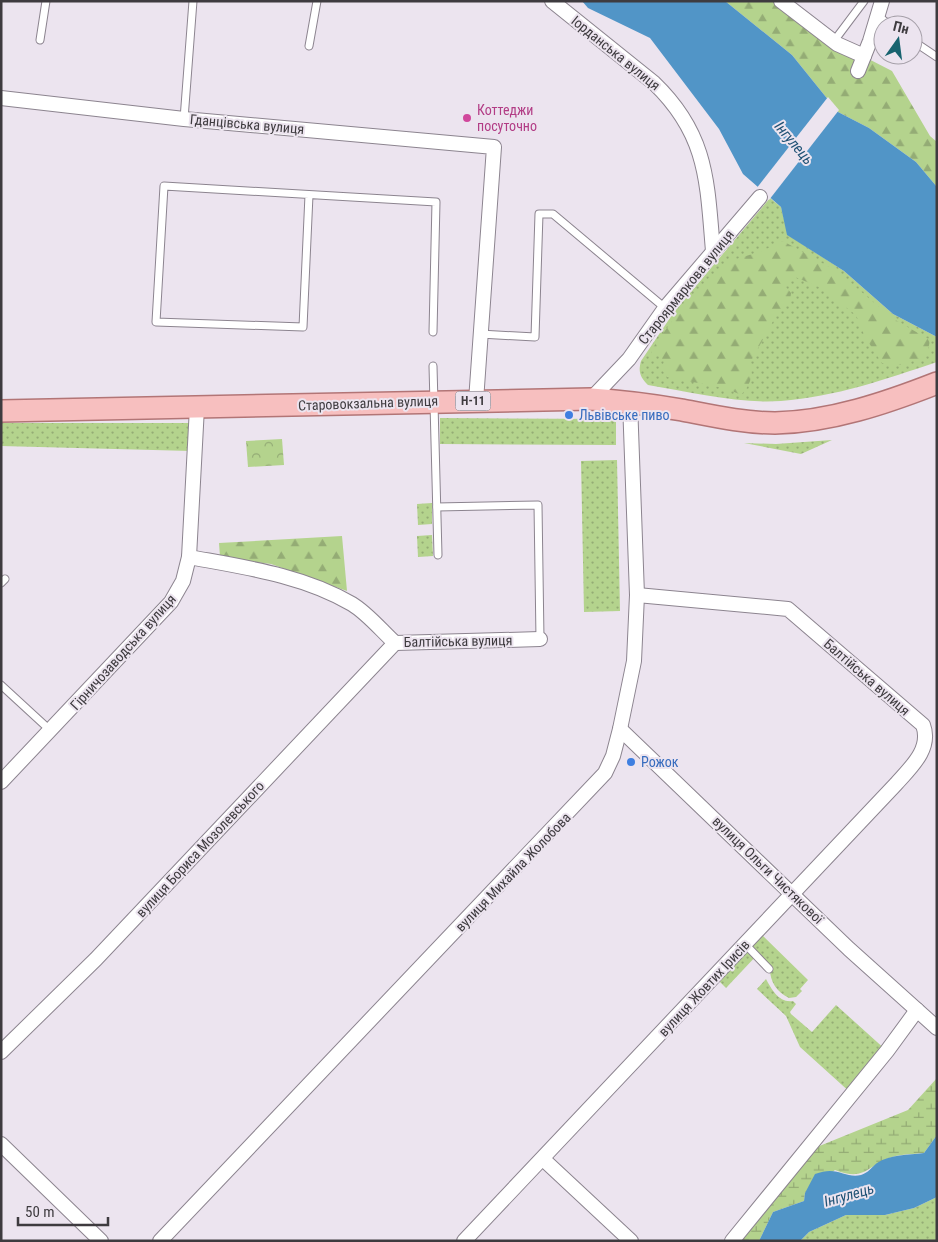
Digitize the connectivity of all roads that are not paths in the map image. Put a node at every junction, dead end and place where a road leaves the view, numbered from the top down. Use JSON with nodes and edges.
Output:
{"nodes":[{"id":1,"x":46,"y":1,"type":"edge"},
{"id":2,"x":193,"y":1,"type":"edge"},
{"id":3,"x":317,"y":1,"type":"edge"},
{"id":4,"x":552,"y":1,"type":"edge"},
{"id":5,"x":780,"y":1,"type":"edge"},
{"id":6,"x":864,"y":1,"type":"edge"},
{"id":7,"x":882,"y":1,"type":"edge"},
{"id":8,"x":878,"y":15,"type":"edge"},
{"id":9,"x":873,"y":30,"type":"edge"},
{"id":10,"x":40,"y":40,"type":"dead end"},
{"id":11,"x":834,"y":41,"type":"junction"},
{"id":12,"x":309,"y":46,"type":"dead end"},
{"id":13,"x":923,"y":48,"type":"edge"},
{"id":14,"x":864,"y":56,"type":"junction"},
{"id":15,"x":937,"y":57,"type":"edge"},
{"id":16,"x":858,"y":71,"type":"dead end"},
{"id":17,"x":1,"y":98,"type":"edge"},
{"id":18,"x":184,"y":119,"type":"junction"},
{"id":19,"x":309,"y":195,"type":"junction"},
{"id":20,"x":760,"y":197,"type":"dead end"},
{"id":21,"x":714,"y":251,"type":"junction"},
{"id":22,"x":665,"y":308,"type":"junction"},
{"id":23,"x":433,"y":332,"type":"dead end"},
{"id":24,"x":480,"y":334,"type":"junction"},
{"id":25,"x":433,"y":366,"type":"dead end"},
{"id":26,"x":937,"y":383,"type":"edge"},
{"id":27,"x":591,"y":398,"type":"junction"},
{"id":28,"x":433,"y":401,"type":"junction"},
{"id":29,"x":476,"y":401,"type":"junction"},
{"id":30,"x":630,"y":402,"type":"junction"},
{"id":31,"x":197,"y":407,"type":"junction"},
{"id":32,"x":1,"y":411,"type":"edge"},
{"id":33,"x":437,"y":507,"type":"junction"},
{"id":34,"x":438,"y":555,"type":"dead end"},
{"id":35,"x":188,"y":557,"type":"junction"},
{"id":36,"x":637,"y":595,"type":"junction"},
{"id":37,"x":540,"y":639,"type":"joint"},
{"id":38,"x":395,"y":642,"type":"junction"},
{"id":39,"x":1,"y":685,"type":"edge"},
{"id":40,"x":923,"y":726,"type":"joint"},
{"id":41,"x":620,"y":729,"type":"junction"},
{"id":42,"x":52,"y":731,"type":"junction"},
{"id":43,"x":1,"y":782,"type":"edge"},
{"id":44,"x":792,"y":893,"type":"junction"},
{"id":45,"x":745,"y":944,"type":"junction"},
{"id":46,"x":769,"y":969,"type":"dead end"},
{"id":47,"x":917,"y":1010,"type":"junction"},
{"id":48,"x":937,"y":1028,"type":"edge"},
{"id":49,"x":1,"y":1052,"type":"edge"},
{"id":50,"x":1,"y":1144,"type":"edge"},
{"id":51,"x":543,"y":1159,"type":"junction"},
{"id":52,"x":101,"y":1241,"type":"edge"},
{"id":53,"x":160,"y":1241,"type":"edge"},
{"id":54,"x":464,"y":1241,"type":"edge"},
{"id":55,"x":631,"y":1241,"type":"edge"},
{"id":56,"x":732,"y":1241,"type":"edge"}],
"edges":[{"from":1,"to":10,"type":"lane"},
{"from":2,"to":18,"type":"lane"},
{"from":3,"to":12,"type":"lane"},
{"from":4,"to":21,"type":"street","name":"Іорданська вулиця"},
{"from":5,"to":11,"type":"street"},
{"from":6,"to":11,"type":"lane"},
{"from":7,"to":8,"type":"street"},
{"from":9,"to":14,"type":"street"},
{"from":11,"to":14,"type":"street"},
{"from":13,"to":15,"type":"lane"},
{"from":14,"to":16,"type":"street"},
{"from":17,"to":18,"type":"street","name":"Гданцівська вулиця"},
{"from":18,"to":24,"type":"street","name":"Гданцівська вулиця"},
{"from":19,"to":19,"type":"lane"},
{"from":19,"to":23,"type":"lane"},
{"from":20,"to":21,"type":"street","name":"Староярмаркова вулиця"},
{"from":21,"to":22,"type":"street","name":"Староярмаркова вулиця"},
{"from":22,"to":24,"type":"lane"},
{"from":22,"to":27,"type":"street","name":"Староярмаркова вулиця"},
{"from":24,"to":29,"type":"street"},
{"from":25,"to":28,"type":"lane"},
{"from":26,"to":30,"type":"main road","name":"Старовокзальна вулиця","number":"Н-11"},
{"from":27,"to":29,"type":"main road","name":"Старовокзальна вулиця","number":"Н-11"},
{"from":27,"to":30,"type":"main road","name":"Старовокзальна вулиця","number":"Н-11"},
{"from":28,"to":29,"type":"main road","name":"Старовокзальна вулиця","number":"Н-11"},
{"from":28,"to":31,"type":"main road","name":"Старовокзальна вулиця","number":"Н-11"},
{"from":28,"to":33,"type":"lane"},
{"from":30,"to":36,"type":"street","name":"вулиця Михайла Жолобова"},
{"from":31,"to":32,"type":"main road","name":"Старовокзальна вулиця","number":"Н-11"},
{"from":31,"to":35,"type":"street","name":"Гірничозаводська вулиця"},
{"from":33,"to":34,"type":"lane"},
{"from":33,"to":37,"type":"lane"},
{"from":35,"to":38,"type":"street","name":"Балтійська вулиця"},
{"from":35,"to":42,"type":"street","name":"Гірничозаводська вулиця"},
{"from":36,"to":40,"type":"street","name":"Балтійська вулиця"},
{"from":36,"to":41,"type":"street","name":"вулиця Михайла Жолобова"},
{"from":37,"to":38,"type":"street","name":"Балтійська вулиця"},
{"from":38,"to":49,"type":"street","name":"вулиця Бориса Мозолевського"},
{"from":39,"to":42,"type":"lane"},
{"from":40,"to":44,"type":"street","name":"вулиця Жовтих Ірисів"},
{"from":41,"to":44,"type":"street","name":"вулиця Ольги Чистякової"},
{"from":41,"to":53,"type":"street","name":"вулиця Михайла Жолобова"},
{"from":42,"to":43,"type":"street","name":"Гірничозаводська вулиця"},
{"from":44,"to":45,"type":"street","name":"вулиця Жовтих Ірисів"},
{"from":44,"to":47,"type":"street","name":"вулиця Ольги Чистякової"},
{"from":45,"to":46,"type":"lane"},
{"from":45,"to":51,"type":"street","name":"вулиця Жовтих Ірисів"},
{"from":47,"to":48,"type":"street","name":"вулиця Ольги Чистякової"},
{"from":47,"to":56,"type":"street"},
{"from":50,"to":52,"type":"street"},
{"from":51,"to":54,"type":"street","name":"вулиця Жовтих Ірисів"},
{"from":51,"to":55,"type":"street"}]}
